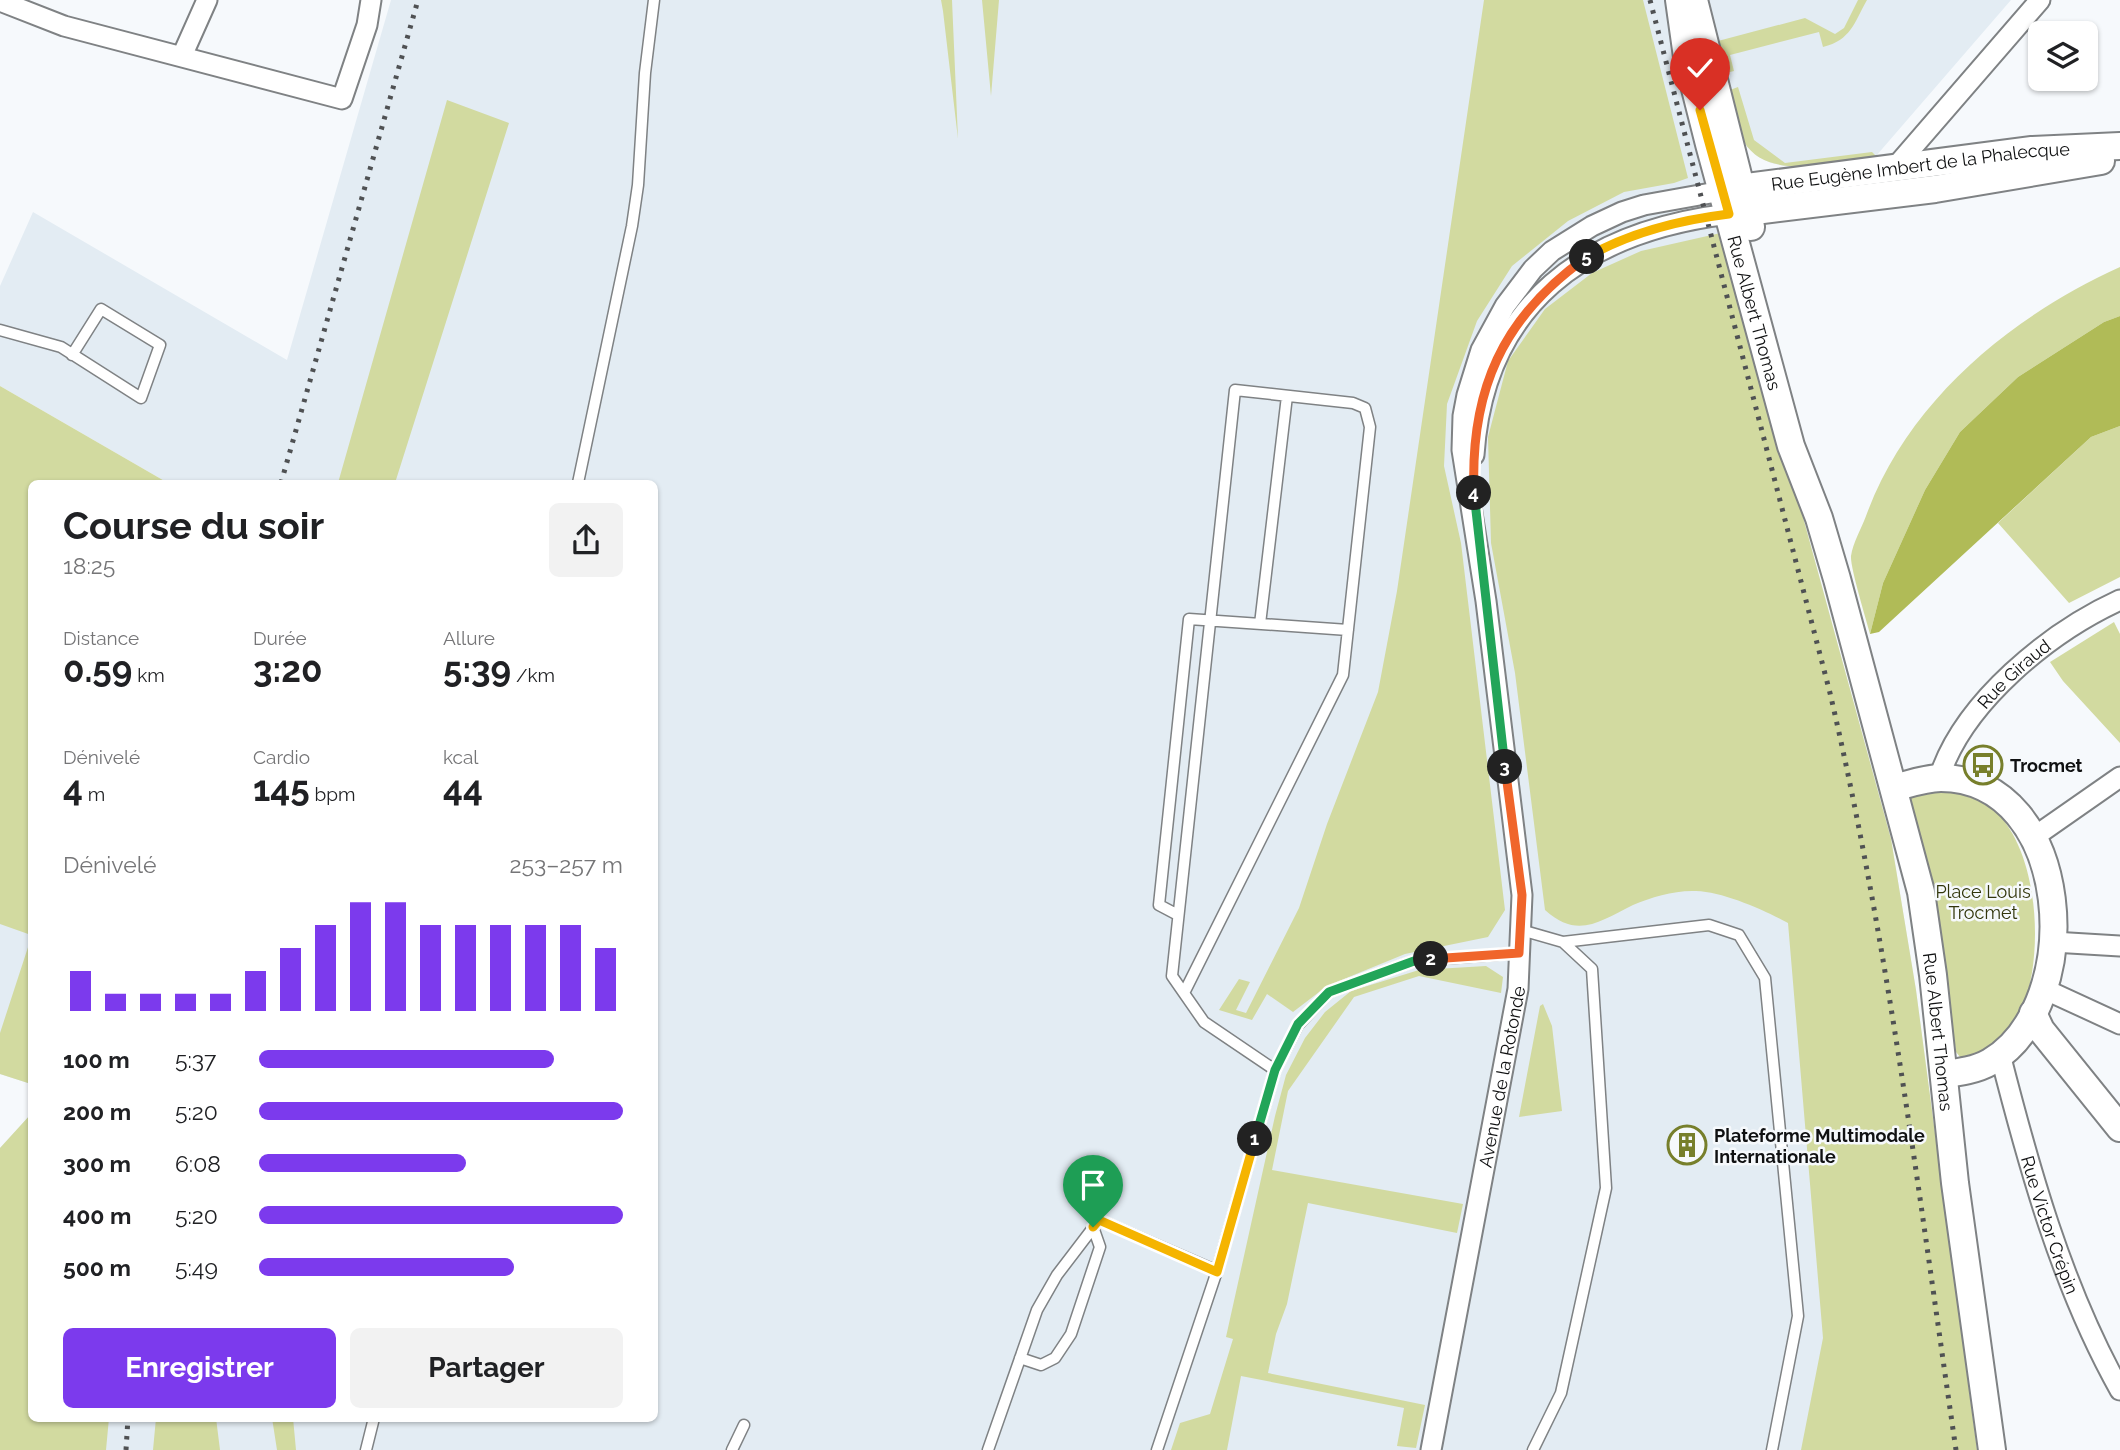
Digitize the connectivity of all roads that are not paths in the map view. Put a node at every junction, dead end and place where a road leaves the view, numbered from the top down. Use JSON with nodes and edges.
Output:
{"nodes":[{"id":1,"x":207,"y":0,"type":"edge"},
{"id":2,"x":371,"y":0,"type":"edge"},
{"id":3,"x":654,"y":0,"type":"edge"},
{"id":4,"x":1679,"y":0,"type":"edge"},
{"id":5,"x":1694,"y":0,"type":"edge"},
{"id":6,"x":2040,"y":0,"type":"edge"},
{"id":7,"x":0,"y":1,"type":"edge"},
{"id":8,"x":182,"y":55,"type":"junction"},
{"id":9,"x":2120,"y":146,"type":"edge"},
{"id":10,"x":2120,"y":158,"type":"edge"},
{"id":11,"x":1895,"y":167,"type":"junction"},
{"id":12,"x":1870,"y":197,"type":"junction"},
{"id":13,"x":1735,"y":201,"type":"junction"},
{"id":14,"x":0,"y":330,"type":"edge"},
{"id":15,"x":72,"y":355,"type":"junction"},
{"id":16,"x":1287,"y":396,"type":"junction"},
{"id":17,"x":579,"y":480,"type":"edge"},
{"id":18,"x":2120,"y":600,"type":"edge"},
{"id":19,"x":1210,"y":620,"type":"junction"},
{"id":20,"x":1261,"y":624,"type":"junction"},
{"id":21,"x":1348,"y":630,"type":"junction"},
{"id":22,"x":2120,"y":777,"type":"edge"},
{"id":23,"x":1939,"y":778,"type":"junction"},
{"id":24,"x":1894,"y":789,"type":"junction"},
{"id":25,"x":2034,"y":837,"type":"junction"},
{"id":26,"x":1178,"y":915,"type":"junction"},
{"id":27,"x":1521,"y":930,"type":"junction"},
{"id":28,"x":1563,"y":942,"type":"junction"},
{"id":29,"x":2053,"y":942,"type":"junction"},
{"id":30,"x":2120,"y":946,"type":"edge"},
{"id":31,"x":1519,"y":953,"type":"junction"},
{"id":32,"x":1184,"y":993,"type":"junction"},
{"id":33,"x":2039,"y":1001,"type":"junction"},
{"id":34,"x":2120,"y":1024,"type":"edge"},
{"id":35,"x":2008,"y":1047,"type":"junction"},
{"id":36,"x":1275,"y":1070,"type":"junction"},
{"id":37,"x":1944,"y":1074,"type":"junction"},
{"id":38,"x":2120,"y":1130,"type":"edge"},
{"id":39,"x":1093,"y":1227,"type":"junction"},
{"id":40,"x":1217,"y":1272,"type":"junction"},
{"id":41,"x":1020,"y":1358,"type":"junction"},
{"id":42,"x":2120,"y":1390,"type":"edge"},
{"id":43,"x":373,"y":1422,"type":"edge"},
{"id":44,"x":744,"y":1425,"type":"dead end"},
{"id":45,"x":366,"y":1450,"type":"edge"},
{"id":46,"x":733,"y":1450,"type":"edge"},
{"id":47,"x":988,"y":1450,"type":"edge"},
{"id":48,"x":1157,"y":1450,"type":"edge"},
{"id":49,"x":1431,"y":1450,"type":"edge"},
{"id":50,"x":1533,"y":1450,"type":"edge"},
{"id":51,"x":1772,"y":1450,"type":"edge"},
{"id":52,"x":1992,"y":1450,"type":"edge"}],
"edges":[{"from":1,"to":8,"type":"street"},
{"from":2,"to":8,"type":"street"},
{"from":3,"to":17,"type":"lane"},
{"from":4,"to":13,"type":"street","name":"Rue Albert Thomas"},
{"from":5,"to":13,"type":"street","name":"Rue Albert Thomas"},
{"from":6,"to":11,"type":"street"},
{"from":7,"to":8,"type":"street"},
{"from":9,"to":11,"type":"street","name":"Rue Eugène Imbert de la Phalecque"},
{"from":10,"to":12,"type":"street","name":"Rue Eugène Imbert de la Phalecque"},
{"from":11,"to":12,"type":"street"},
{"from":11,"to":13,"type":"street","name":"Rue Eugène Imbert de la Phalecque"},
{"from":12,"to":13,"type":"street","name":"Rue Eugène Imbert de la Phalecque"},
{"from":13,"to":24,"type":"street","name":"Rue Albert Thomas"},
{"from":13,"to":27,"type":"street","name":"Avenue de la Rotonde"},
{"from":14,"to":15,"type":"lane"},
{"from":15,"to":15,"type":"lane"},
{"from":16,"to":19,"type":"lane"},
{"from":16,"to":20,"type":"lane"},
{"from":16,"to":21,"type":"lane"},
{"from":18,"to":23,"type":"street","name":"Rue Giraud"},
{"from":19,"to":20,"type":"lane"},
{"from":19,"to":26,"type":"lane"},
{"from":19,"to":26,"type":"lane"},
{"from":20,"to":21,"type":"lane"},
{"from":21,"to":32,"type":"lane"},
{"from":22,"to":25,"type":"street"},
{"from":23,"to":24,"type":"street"},
{"from":23,"to":25,"type":"street"},
{"from":24,"to":37,"type":"street","name":"Rue Albert Thomas"},
{"from":25,"to":29,"type":"street"},
{"from":26,"to":32,"type":"lane"},
{"from":27,"to":28,"type":"lane"},
{"from":27,"to":31,"type":"street","name":"Avenue de la Rotonde"},
{"from":28,"to":50,"type":"lane"},
{"from":28,"to":51,"type":"lane"},
{"from":29,"to":30,"type":"street"},
{"from":29,"to":33,"type":"street"},
{"from":31,"to":36,"type":"lane"},
{"from":31,"to":49,"type":"street","name":"Avenue de la Rotonde"},
{"from":32,"to":36,"type":"lane"},
{"from":33,"to":34,"type":"street"},
{"from":33,"to":35,"type":"street"},
{"from":33,"to":38,"type":"street"},
{"from":35,"to":37,"type":"street"},
{"from":35,"to":38,"type":"street"},
{"from":35,"to":42,"type":"street","name":"Rue Victor Crépin"},
{"from":36,"to":40,"type":"lane"},
{"from":37,"to":52,"type":"street","name":"Rue Albert Thomas"},
{"from":39,"to":40,"type":"lane"},
{"from":39,"to":41,"type":"lane"},
{"from":39,"to":41,"type":"lane"},
{"from":40,"to":48,"type":"lane"},
{"from":41,"to":47,"type":"lane"},
{"from":43,"to":45,"type":"lane"},
{"from":44,"to":46,"type":"lane"}]}
